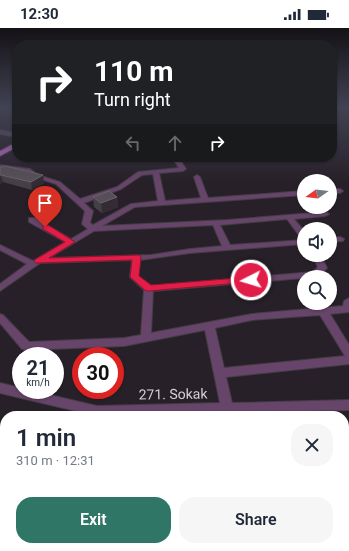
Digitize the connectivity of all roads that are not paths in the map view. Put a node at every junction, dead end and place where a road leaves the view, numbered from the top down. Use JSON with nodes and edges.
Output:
{"nodes":[{"id":1,"x":12,"y":142,"type":"edge"},
{"id":2,"x":12,"y":147,"type":"edge"},
{"id":3,"x":0,"y":149,"type":"edge"},
{"id":4,"x":0,"y":154,"type":"edge"},
{"id":5,"x":178,"y":162,"type":"edge"},
{"id":6,"x":0,"y":166,"type":"edge"},
{"id":7,"x":155,"y":171,"type":"junction"},
{"id":8,"x":197,"y":177,"type":"dead end"},
{"id":9,"x":297,"y":193,"type":"edge"},
{"id":10,"x":205,"y":199,"type":"junction"},
{"id":11,"x":79,"y":202,"type":"junction"},
{"id":12,"x":162,"y":202,"type":"junction"},
{"id":13,"x":325,"y":214,"type":"dead end"},
{"id":14,"x":289,"y":217,"type":"junction"},
{"id":15,"x":32,"y":220,"type":"dead end"},
{"id":16,"x":215,"y":222,"type":"junction"},
{"id":17,"x":297,"y":227,"type":"edge"},
{"id":18,"x":93,"y":229,"type":"junction"},
{"id":19,"x":337,"y":239,"type":"edge"},
{"id":20,"x":340,"y":239,"type":"dead end"},
{"id":21,"x":71,"y":242,"type":"junction"},
{"id":22,"x":297,"y":243,"type":"edge"},
{"id":23,"x":0,"y":247,"type":"edge"},
{"id":24,"x":227,"y":248,"type":"junction"},
{"id":25,"x":136,"y":257,"type":"junction"},
{"id":26,"x":36,"y":262,"type":"junction"},
{"id":27,"x":320,"y":262,"type":"edge"},
{"id":28,"x":0,"y":288,"type":"edge"},
{"id":29,"x":149,"y":288,"type":"junction"},
{"id":30,"x":349,"y":307,"type":"edge"},
{"id":31,"x":323,"y":311,"type":"junction"},
{"id":32,"x":0,"y":317,"type":"edge"},
{"id":33,"x":209,"y":325,"type":"junction"},
{"id":34,"x":146,"y":337,"type":"junction"},
{"id":35,"x":349,"y":354,"type":"edge"},
{"id":36,"x":349,"y":360,"type":"edge"},
{"id":37,"x":220,"y":373,"type":"junction"},
{"id":38,"x":0,"y":388,"type":"edge"},
{"id":39,"x":349,"y":405,"type":"edge"},
{"id":40,"x":227,"y":408,"type":"junction"},
{"id":41,"x":89,"y":411,"type":"edge"},
{"id":42,"x":149,"y":411,"type":"edge"}],
"edges":[{"from":1,"to":3,"type":"highway"},
{"from":2,"to":4,"type":"highway"},
{"from":5,"to":7,"type":"street"},
{"from":6,"to":11,"type":"street"},
{"from":7,"to":11,"type":"street"},
{"from":7,"to":12,"type":"street"},
{"from":8,"to":10,"type":"street"},
{"from":9,"to":10,"type":"street"},
{"from":10,"to":12,"type":"street"},
{"from":11,"to":18,"type":"street"},
{"from":12,"to":18,"type":"street"},
{"from":13,"to":14,"type":"street"},
{"from":14,"to":16,"type":"street"},
{"from":14,"to":17,"type":"street"},
{"from":15,"to":21,"type":"street"},
{"from":16,"to":18,"type":"street"},
{"from":16,"to":24,"type":"street"},
{"from":18,"to":21,"type":"street"},
{"from":19,"to":20,"type":"street"},
{"from":21,"to":26,"type":"street"},
{"from":22,"to":24,"type":"street"},
{"from":23,"to":26,"type":"street"},
{"from":24,"to":25,"type":"street"},
{"from":25,"to":26,"type":"street"},
{"from":25,"to":29,"type":"street"},
{"from":26,"to":28,"type":"street"},
{"from":27,"to":29,"type":"street"},
{"from":29,"to":34,"type":"street"},
{"from":30,"to":31,"type":"street"},
{"from":31,"to":33,"type":"street"},
{"from":31,"to":35,"type":"street"},
{"from":32,"to":34,"type":"street"},
{"from":33,"to":34,"type":"street"},
{"from":33,"to":37,"type":"street"},
{"from":36,"to":37,"type":"street"},
{"from":37,"to":40,"type":"street"},
{"from":38,"to":41,"type":"street","name":"271. Sokak"},
{"from":39,"to":40,"type":"street","name":"271. Sokak"},
{"from":40,"to":42,"type":"street","name":"271. Sokak"}]}
